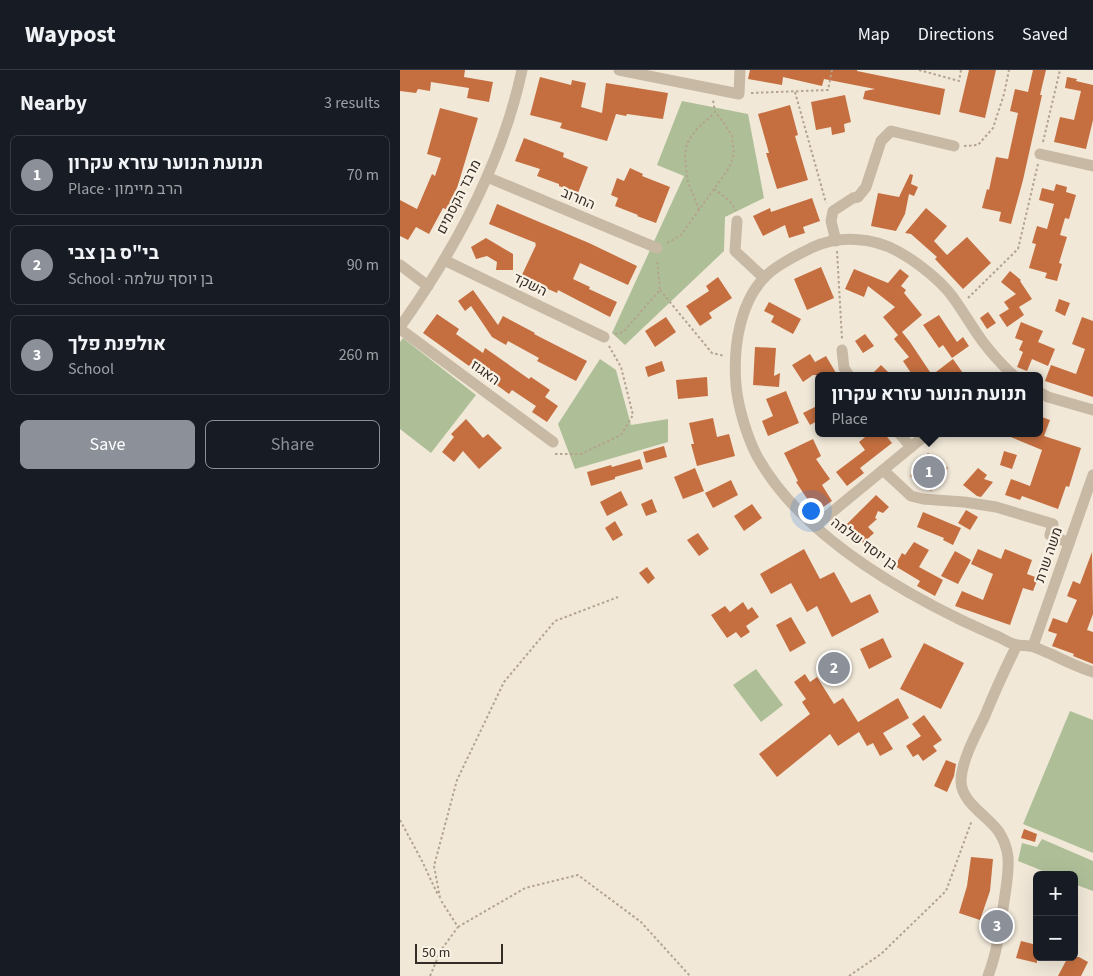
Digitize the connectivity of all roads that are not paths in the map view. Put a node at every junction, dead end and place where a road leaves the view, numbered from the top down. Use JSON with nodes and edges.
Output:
{"nodes":[{"id":1,"x":522,"y":70,"type":"edge"},
{"id":2,"x":619,"y":70,"type":"edge"},
{"id":3,"x":740,"y":70,"type":"edge"},
{"id":4,"x":954,"y":146,"type":"road end"},
{"id":5,"x":1040,"y":154,"type":"road end"},
{"id":6,"x":1093,"y":166,"type":"edge"},
{"id":7,"x":487,"y":177,"type":"junction"},
{"id":8,"x":736,"y":221,"type":"road end"},
{"id":9,"x":836,"y":241,"type":"junction"},
{"id":10,"x":657,"y":248,"type":"road end"},
{"id":11,"x":444,"y":260,"type":"junction"},
{"id":12,"x":400,"y":265,"type":"edge"},
{"id":13,"x":764,"y":278,"type":"junction"},
{"id":14,"x":428,"y":286,"type":"junction"},
{"id":15,"x":400,"y":328,"type":"edge"},
{"id":16,"x":604,"y":337,"type":"road end"},
{"id":17,"x":842,"y":350,"type":"road end"},
{"id":18,"x":846,"y":372,"type":"edge"},
{"id":19,"x":1005,"y":372,"type":"edge"},
{"id":20,"x":1043,"y":394,"type":"edge"},
{"id":21,"x":1093,"y":410,"type":"edge"},
{"id":22,"x":902,"y":437,"type":"edge"},
{"id":23,"x":923,"y":437,"type":"edge"},
{"id":24,"x":553,"y":442,"type":"road end"},
{"id":25,"x":911,"y":447,"type":"junction"},
{"id":26,"x":883,"y":470,"type":"junction"},
{"id":27,"x":1093,"y":475,"type":"edge"},
{"id":28,"x":815,"y":526,"type":"junction"},
{"id":29,"x":1069,"y":543,"type":"junction"},
{"id":30,"x":1016,"y":645,"type":"junction"},
{"id":31,"x":1033,"y":646,"type":"junction"},
{"id":32,"x":1093,"y":672,"type":"edge"},
{"id":33,"x":988,"y":976,"type":"edge"}],
"edges":[{"from":1,"to":7,"type":"street","name":"מרבד הקסמים"},
{"from":2,"to":3,"type":"street"},
{"from":4,"to":9,"type":"street"},
{"from":5,"to":6,"type":"street"},
{"from":7,"to":10,"type":"street","name":"החרוב"},
{"from":7,"to":11,"type":"street","name":"מרבד הקסמים"},
{"from":8,"to":13,"type":"street"},
{"from":9,"to":13,"type":"street","name":"בן יוסף שלמה"},
{"from":9,"to":19,"type":"street","name":"בן יוסף שלמה"},
{"from":11,"to":14,"type":"street","name":"מרבד הקסמים"},
{"from":11,"to":16,"type":"street","name":"השקד"},
{"from":12,"to":14,"type":"street"},
{"from":13,"to":28,"type":"street","name":"בן יוסף שלמה"},
{"from":14,"to":15,"type":"street","name":"מרבד הקסמים"},
{"from":15,"to":24,"type":"street","name":"האגוז"},
{"from":17,"to":18,"type":"street"},
{"from":20,"to":21,"type":"street"},
{"from":22,"to":25,"type":"street"},
{"from":23,"to":25,"type":"street"},
{"from":25,"to":26,"type":"street"},
{"from":26,"to":28,"type":"street"},
{"from":26,"to":29,"type":"street"},
{"from":27,"to":29,"type":"street","name":"משה שרת"},
{"from":28,"to":30,"type":"street","name":"בן יוסף שלמה"},
{"from":29,"to":31,"type":"street","name":"משה שרת"},
{"from":30,"to":31,"type":"street","name":"בן יוסף שלמה"},
{"from":30,"to":33,"type":"street"},
{"from":31,"to":32,"type":"street"}]}
